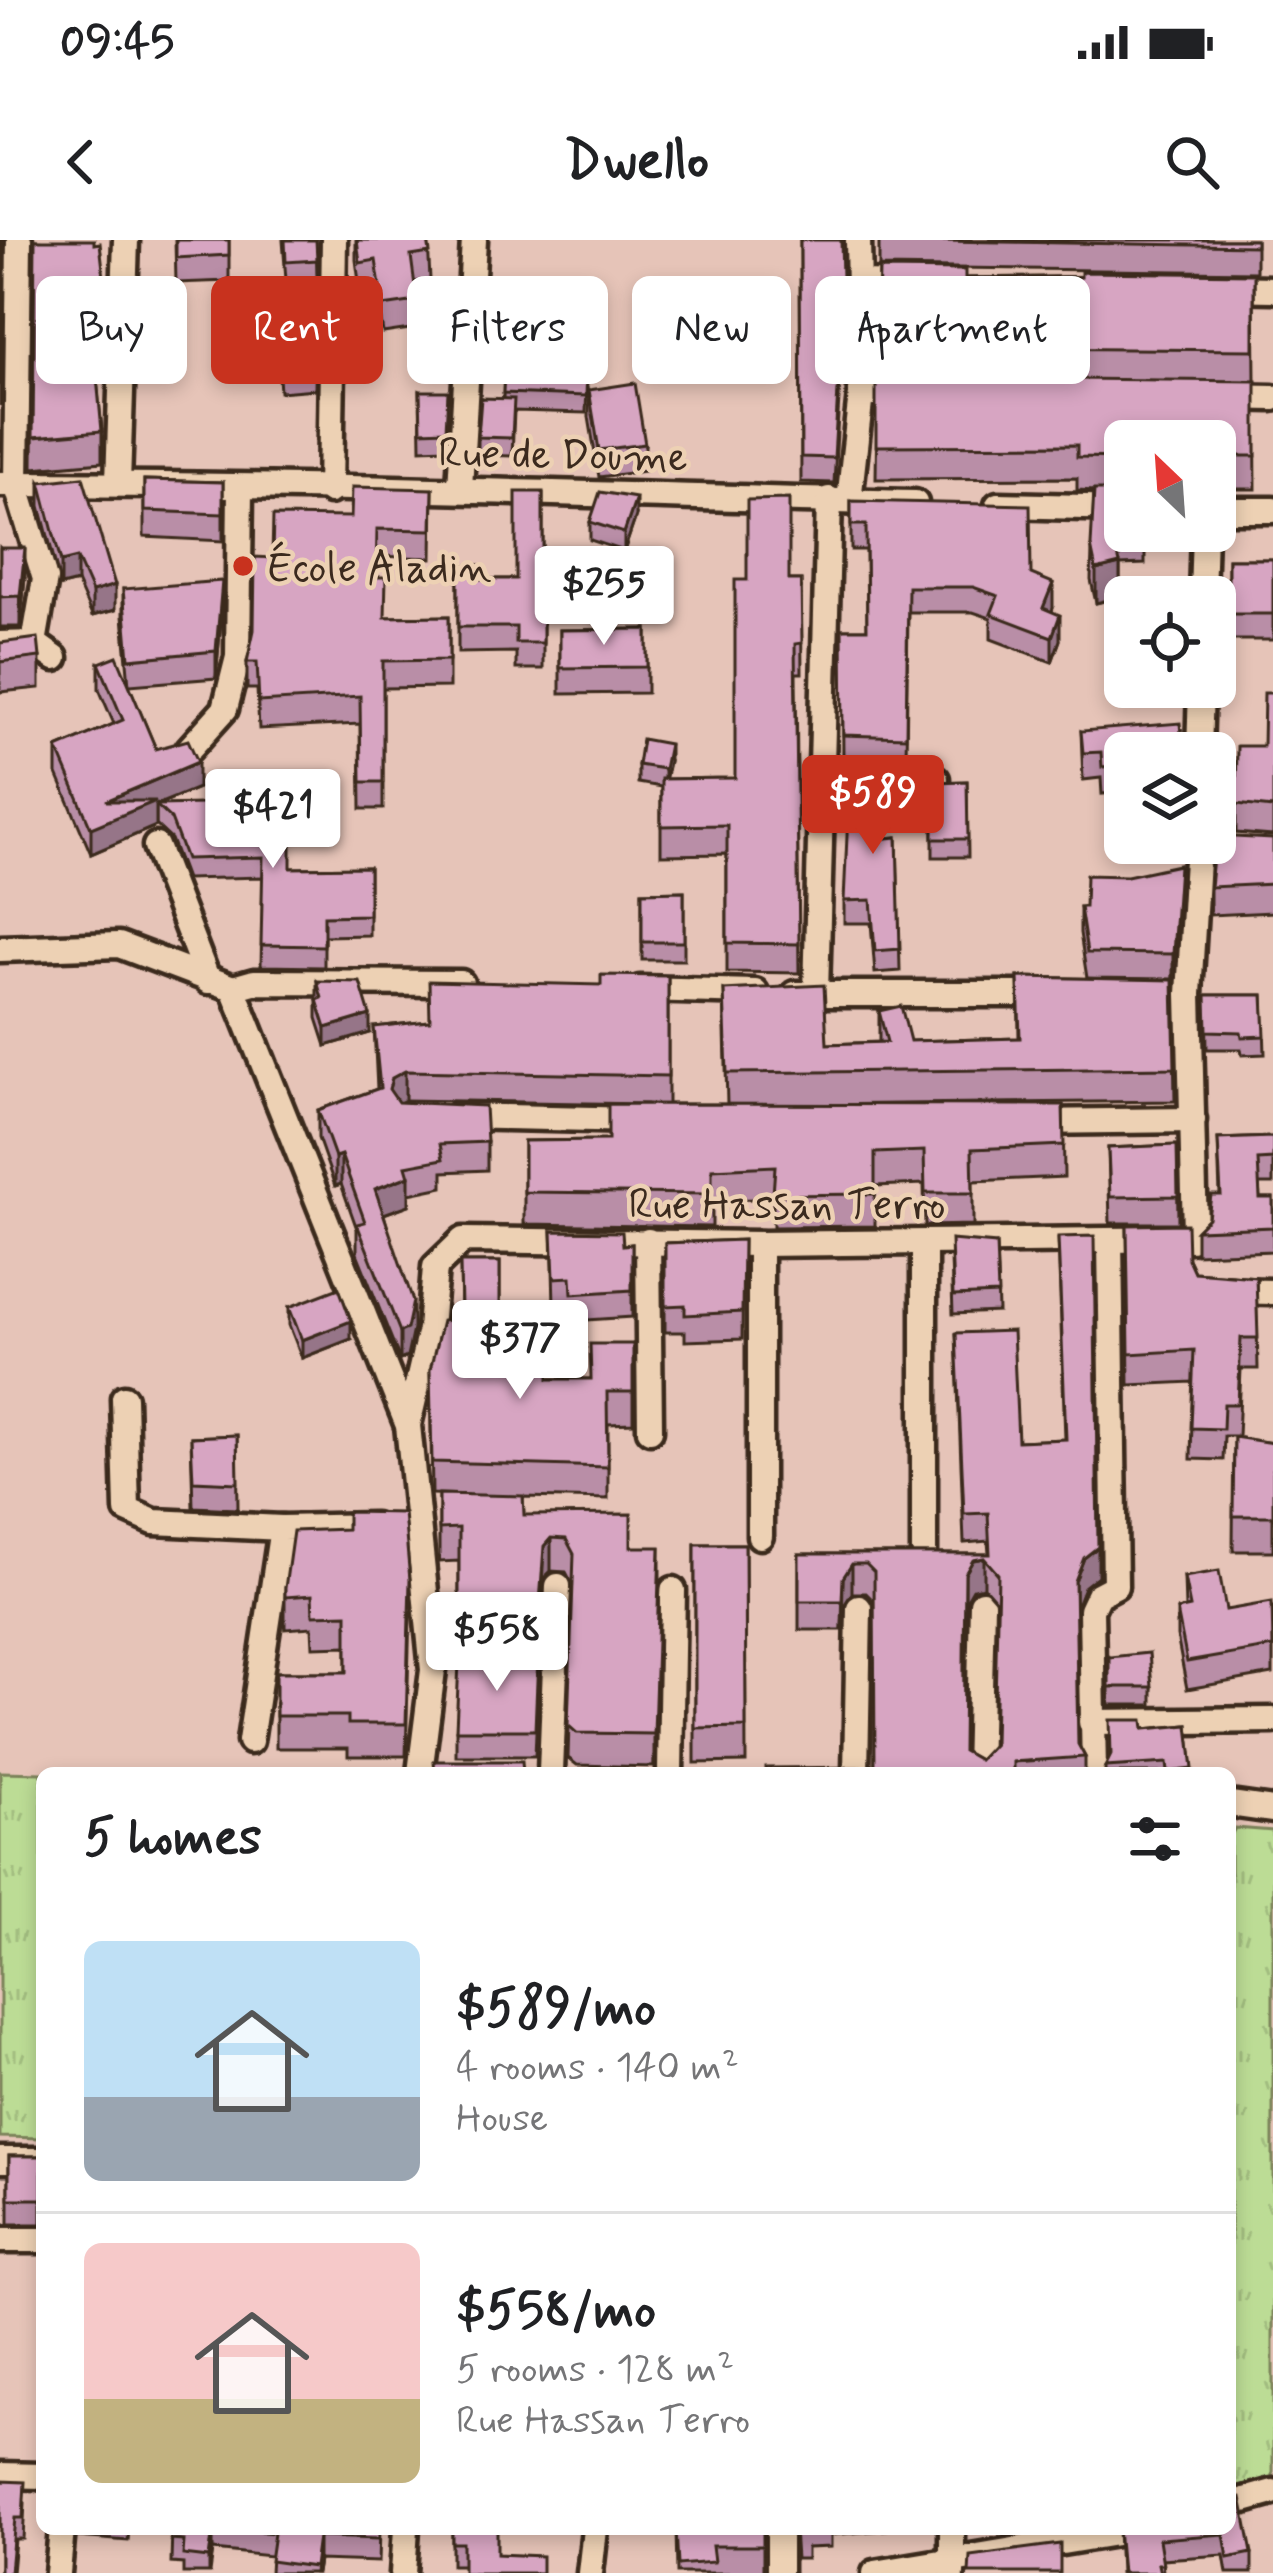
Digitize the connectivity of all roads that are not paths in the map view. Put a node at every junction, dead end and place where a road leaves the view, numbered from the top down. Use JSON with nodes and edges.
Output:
{"nodes":[{"id":1,"x":19,"y":240,"type":"edge"},
{"id":2,"x":126,"y":240,"type":"edge"},
{"id":3,"x":334,"y":240,"type":"edge"},
{"id":4,"x":474,"y":240,"type":"edge"},
{"id":5,"x":858,"y":240,"type":"edge"},
{"id":6,"x":859,"y":276,"type":"edge"},
{"id":7,"x":1204,"y":288,"type":"edge"},
{"id":8,"x":1273,"y":289,"type":"edge"},
{"id":9,"x":861,"y":384,"type":"edge"},
{"id":10,"x":861,"y":394,"type":"junction"},
{"id":11,"x":930,"y":394,"type":"edge"},
{"id":12,"x":1204,"y":397,"type":"edge"},
{"id":13,"x":1273,"y":398,"type":"edge"},
{"id":14,"x":0,"y":460,"type":"edge"},
{"id":15,"x":118,"y":483,"type":"junction"},
{"id":16,"x":8,"y":484,"type":"edge"},
{"id":17,"x":460,"y":488,"type":"junction"},
{"id":18,"x":240,"y":489,"type":"junction"},
{"id":19,"x":329,"y":491,"type":"junction"},
{"id":20,"x":839,"y":500,"type":"junction"},
{"id":21,"x":1104,"y":508,"type":"edge"},
{"id":22,"x":1236,"y":510,"type":"edge"},
{"id":23,"x":1273,"y":510,"type":"edge"},
{"id":24,"x":34,"y":643,"type":"junction"},
{"id":25,"x":0,"y":644,"type":"edge"},
{"id":26,"x":56,"y":658,"type":"dead end"},
{"id":27,"x":189,"y":749,"type":"edge"},
{"id":28,"x":823,"y":776,"type":"junction"},
{"id":29,"x":936,"y":779,"type":"edge"},
{"id":30,"x":156,"y":846,"type":"dead end"},
{"id":31,"x":1202,"y":864,"type":"edge"},
{"id":32,"x":0,"y":949,"type":"edge"},
{"id":33,"x":208,"y":981,"type":"junction"},
{"id":34,"x":490,"y":984,"type":"edge"},
{"id":35,"x":233,"y":988,"type":"junction"},
{"id":36,"x":607,"y":988,"type":"edge"},
{"id":37,"x":816,"y":994,"type":"junction"},
{"id":38,"x":1073,"y":994,"type":"edge"},
{"id":39,"x":427,"y":1116,"type":"edge"},
{"id":40,"x":659,"y":1120,"type":"edge"},
{"id":41,"x":1193,"y":1120,"type":"junction"},
{"id":42,"x":1003,"y":1122,"type":"edge"},
{"id":43,"x":1110,"y":1240,"type":"junction"},
{"id":44,"x":648,"y":1241,"type":"junction"},
{"id":45,"x":924,"y":1243,"type":"junction"},
{"id":46,"x":760,"y":1244,"type":"junction"},
{"id":47,"x":1204,"y":1290,"type":"edge"},
{"id":48,"x":1273,"y":1292,"type":"edge"},
{"id":49,"x":124,"y":1398,"type":"dead end"},
{"id":50,"x":408,"y":1424,"type":"junction"},
{"id":51,"x":650,"y":1430,"type":"dead end"},
{"id":52,"x":424,"y":1517,"type":"junction"},
{"id":53,"x":282,"y":1528,"type":"junction"},
{"id":54,"x":760,"y":1536,"type":"dead end"},
{"id":55,"x":924,"y":1564,"type":"edge"},
{"id":56,"x":558,"y":1586,"type":"dead end"},
{"id":57,"x":673,"y":1590,"type":"dead end"},
{"id":58,"x":982,"y":1603,"type":"dead end"},
{"id":59,"x":859,"y":1607,"type":"dead end"},
{"id":60,"x":1273,"y":1720,"type":"edge"},
{"id":61,"x":1091,"y":1722,"type":"junction"},
{"id":62,"x":250,"y":1741,"type":"dead end"},
{"id":63,"x":424,"y":1767,"type":"edge"},
{"id":64,"x":551,"y":1767,"type":"edge"},
{"id":65,"x":670,"y":1767,"type":"edge"},
{"id":66,"x":856,"y":1767,"type":"edge"},
{"id":67,"x":978,"y":1767,"type":"edge"},
{"id":68,"x":1094,"y":1767,"type":"edge"},
{"id":69,"x":1236,"y":1805,"type":"edge"},
{"id":70,"x":1273,"y":1810,"type":"edge"},
{"id":71,"x":0,"y":2160,"type":"edge"},
{"id":72,"x":36,"y":2160,"type":"edge"},
{"id":73,"x":0,"y":2240,"type":"edge"},
{"id":74,"x":36,"y":2240,"type":"edge"},
{"id":75,"x":0,"y":2475,"type":"edge"},
{"id":76,"x":36,"y":2476,"type":"edge"},
{"id":77,"x":1273,"y":2492,"type":"edge"},
{"id":78,"x":1236,"y":2502,"type":"edge"},
{"id":79,"x":61,"y":2535,"type":"edge"},
{"id":80,"x":406,"y":2535,"type":"edge"},
{"id":81,"x":595,"y":2535,"type":"edge"},
{"id":82,"x":778,"y":2535,"type":"edge"},
{"id":83,"x":952,"y":2535,"type":"edge"},
{"id":84,"x":1111,"y":2535,"type":"edge"},
{"id":85,"x":952,"y":2568,"type":"edge"},
{"id":86,"x":58,"y":2573,"type":"edge"},
{"id":87,"x":403,"y":2573,"type":"edge"},
{"id":88,"x":590,"y":2573,"type":"edge"},
{"id":89,"x":779,"y":2573,"type":"edge"},
{"id":90,"x":875,"y":2573,"type":"edge"}],
"edges":[{"from":1,"to":16,"type":"street"},
{"from":2,"to":15,"type":"street"},
{"from":3,"to":19,"type":"street"},
{"from":4,"to":17,"type":"street"},
{"from":5,"to":6,"type":"street"},
{"from":7,"to":8,"type":"street"},
{"from":9,"to":10,"type":"street"},
{"from":10,"to":11,"type":"street"},
{"from":10,"to":20,"type":"street"},
{"from":12,"to":13,"type":"street"},
{"from":14,"to":16,"type":"street"},
{"from":15,"to":16,"type":"street","name":"Rue de Doume"},
{"from":15,"to":18,"type":"street","name":"Rue de Doume"},
{"from":16,"to":24,"type":"street"},
{"from":17,"to":19,"type":"street","name":"Rue de Doume"},
{"from":17,"to":20,"type":"street","name":"Rue de Doume"},
{"from":18,"to":19,"type":"street","name":"Rue de Doume"},
{"from":18,"to":27,"type":"street"},
{"from":20,"to":21,"type":"street","name":"Rue de Doume"},
{"from":20,"to":28,"type":"street"},
{"from":22,"to":23,"type":"street"},
{"from":24,"to":25,"type":"street"},
{"from":24,"to":26,"type":"street"},
{"from":28,"to":29,"type":"street"},
{"from":28,"to":37,"type":"street"},
{"from":30,"to":33,"type":"street"},
{"from":31,"to":41,"type":"street","name":"Rue Hassan Terro"},
{"from":32,"to":33,"type":"street"},
{"from":33,"to":35,"type":"street"},
{"from":34,"to":35,"type":"street"},
{"from":35,"to":50,"type":"street"},
{"from":36,"to":37,"type":"street"},
{"from":37,"to":38,"type":"street"},
{"from":39,"to":40,"type":"street"},
{"from":41,"to":42,"type":"street"},
{"from":41,"to":43,"type":"street","name":"Rue Hassan Terro"},
{"from":43,"to":45,"type":"street","name":"Rue Hassan Terro"},
{"from":43,"to":61,"type":"street"},
{"from":44,"to":46,"type":"street","name":"Rue Hassan Terro"},
{"from":44,"to":50,"type":"street","name":"Rue Hassan Terro"},
{"from":44,"to":51,"type":"street"},
{"from":45,"to":46,"type":"street","name":"Rue Hassan Terro"},
{"from":45,"to":55,"type":"street"},
{"from":46,"to":54,"type":"street"},
{"from":47,"to":48,"type":"street"},
{"from":49,"to":53,"type":"street"},
{"from":50,"to":52,"type":"street","name":"Rue Hassan Terro"},
{"from":52,"to":53,"type":"street"},
{"from":52,"to":63,"type":"street","name":"Rue Hassan Terro"},
{"from":53,"to":62,"type":"street"},
{"from":56,"to":64,"type":"street"},
{"from":57,"to":65,"type":"street"},
{"from":58,"to":67,"type":"street"},
{"from":59,"to":66,"type":"street"},
{"from":60,"to":61,"type":"street"},
{"from":61,"to":68,"type":"street"},
{"from":69,"to":70,"type":"street"},
{"from":71,"to":72,"type":"street"},
{"from":73,"to":74,"type":"street"},
{"from":75,"to":76,"type":"street"},
{"from":77,"to":78,"type":"street"},
{"from":79,"to":86,"type":"street"},
{"from":80,"to":87,"type":"street"},
{"from":81,"to":88,"type":"street"},
{"from":82,"to":89,"type":"street"},
{"from":83,"to":85,"type":"street"},
{"from":84,"to":85,"type":"street"},
{"from":85,"to":90,"type":"street"}]}
